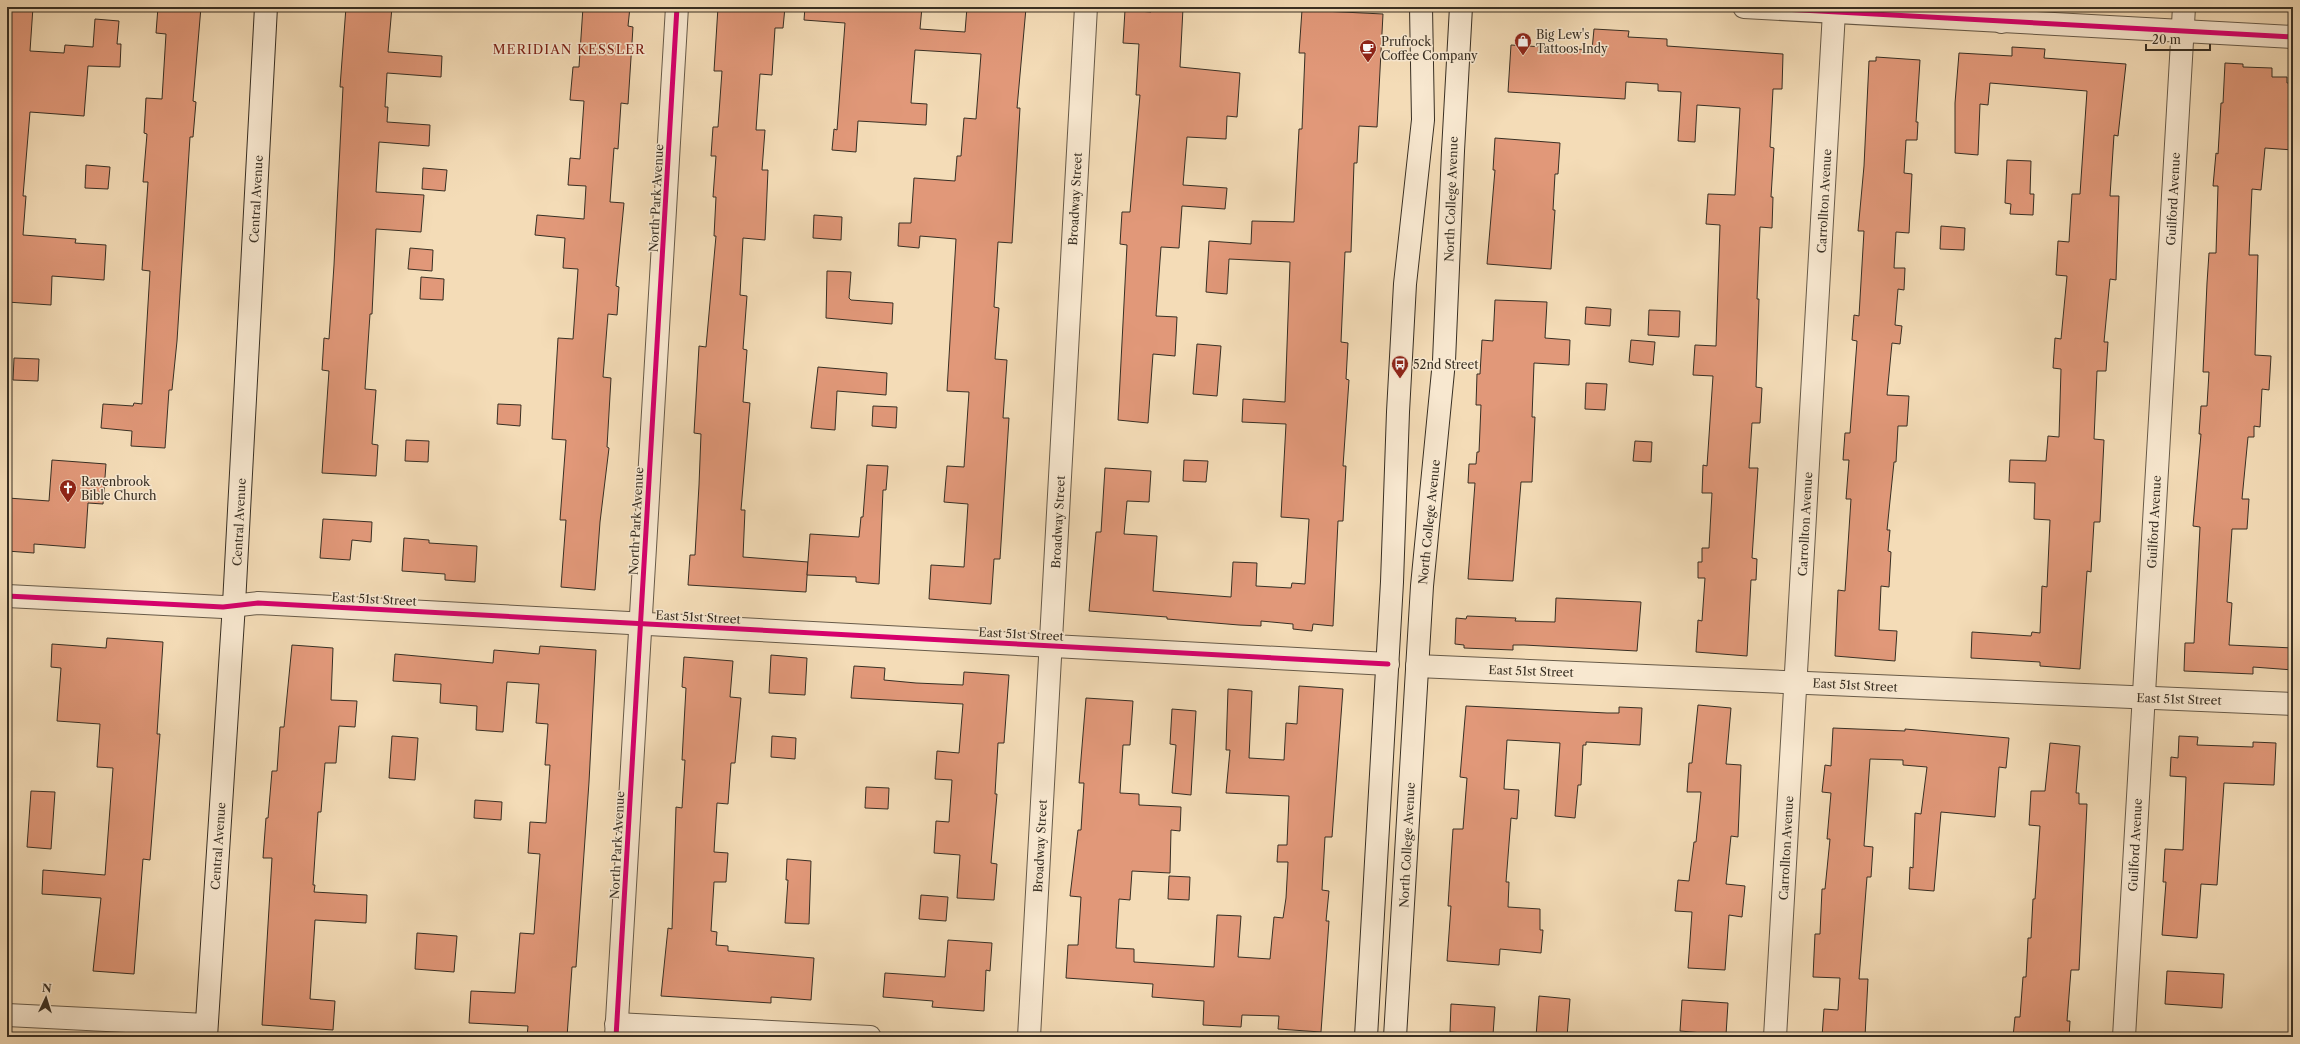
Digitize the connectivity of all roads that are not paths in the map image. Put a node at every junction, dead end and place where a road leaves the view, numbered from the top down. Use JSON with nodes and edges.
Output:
{"nodes":[{"id":1,"x":266,"y":7,"type":"edge"},
{"id":2,"x":678,"y":7,"type":"edge"},
{"id":3,"x":1086,"y":7,"type":"edge"},
{"id":4,"x":1421,"y":7,"type":"edge"},
{"id":5,"x":1461,"y":7,"type":"edge"},
{"id":6,"x":1744,"y":7,"type":"edge"},
{"id":7,"x":2184,"y":7,"type":"edge"},
{"id":8,"x":1834,"y":12,"type":"junction"},
{"id":9,"x":2003,"y":14,"type":"edge"},
{"id":10,"x":2183,"y":32,"type":"junction"},
{"id":11,"x":2293,"y":37,"type":"edge"},
{"id":12,"x":7,"y":596,"type":"edge"},
{"id":13,"x":234,"y":604,"type":"junction"},
{"id":14,"x":640,"y":624,"type":"junction"},
{"id":15,"x":1051,"y":645,"type":"junction"},
{"id":16,"x":1388,"y":664,"type":"junction"},
{"id":17,"x":1417,"y":666,"type":"junction"},
{"id":18,"x":1796,"y":682,"type":"junction"},
{"id":19,"x":2144,"y":698,"type":"junction"},
{"id":20,"x":2293,"y":704,"type":"edge"},
{"id":21,"x":7,"y":1015,"type":"edge"},
{"id":22,"x":616,"y":1030,"type":"edge"},
{"id":23,"x":206,"y":1031,"type":"edge"},
{"id":24,"x":870,"y":1037,"type":"edge"},
{"id":25,"x":1028,"y":1037,"type":"edge"},
{"id":26,"x":1366,"y":1037,"type":"edge"},
{"id":27,"x":1395,"y":1037,"type":"edge"},
{"id":28,"x":1775,"y":1037,"type":"edge"},
{"id":29,"x":2124,"y":1037,"type":"edge"}],
"edges":[{"from":1,"to":13,"type":"street","name":"Central Avenue"},
{"from":2,"to":14,"type":"street","name":"North Park Avenue"},
{"from":3,"to":15,"type":"street","name":"Broadway Street"},
{"from":4,"to":16,"type":"street"},
{"from":5,"to":17,"type":"street","name":"North College Avenue"},
{"from":6,"to":8,"type":"street"},
{"from":7,"to":10,"type":"street","name":"Guilford Avenue"},
{"from":8,"to":9,"type":"street"},
{"from":8,"to":18,"type":"street","name":"Carrollton Avenue"},
{"from":9,"to":10,"type":"street"},
{"from":10,"to":11,"type":"street"},
{"from":10,"to":19,"type":"street","name":"Guilford Avenue"},
{"from":12,"to":13,"type":"street","name":"East 51st Street"},
{"from":13,"to":14,"type":"street","name":"East 51st Street"},
{"from":13,"to":23,"type":"street","name":"Central Avenue"},
{"from":14,"to":15,"type":"street","name":"East 51st Street"},
{"from":14,"to":22,"type":"street","name":"North Park Avenue"},
{"from":15,"to":16,"type":"street","name":"East 51st Street"},
{"from":15,"to":25,"type":"street","name":"Broadway Street"},
{"from":16,"to":26,"type":"street"},
{"from":17,"to":18,"type":"street","name":"East 51st Street"},
{"from":17,"to":27,"type":"street","name":"North College Avenue"},
{"from":18,"to":19,"type":"street","name":"East 51st Street"},
{"from":18,"to":28,"type":"street","name":"Carrollton Avenue"},
{"from":19,"to":20,"type":"street","name":"East 51st Street"},
{"from":19,"to":29,"type":"street","name":"Guilford Avenue"},
{"from":21,"to":23,"type":"street"},
{"from":22,"to":24,"type":"street"}]}
